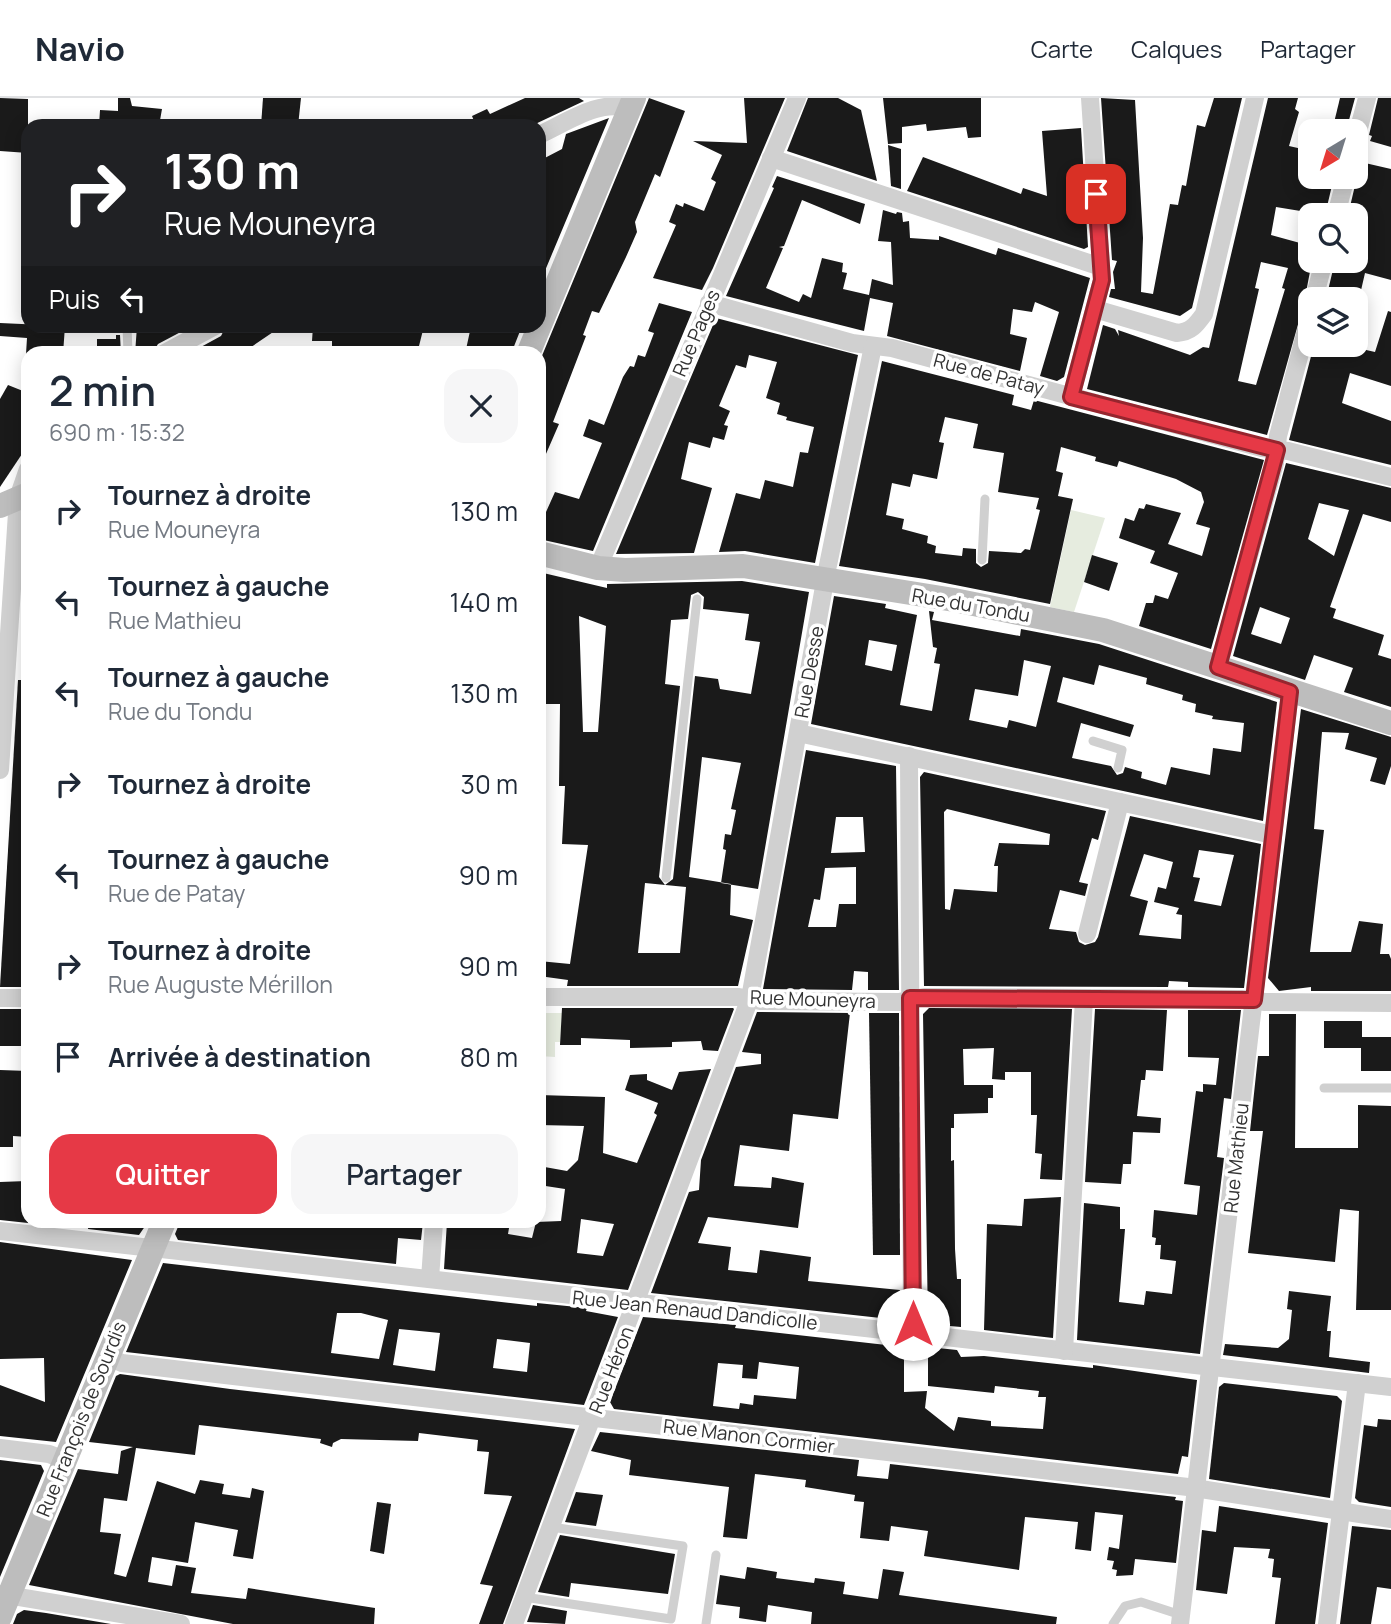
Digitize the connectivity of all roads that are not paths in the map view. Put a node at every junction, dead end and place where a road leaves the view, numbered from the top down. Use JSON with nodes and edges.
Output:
{"nodes":[{"id":1,"x":797,"y":98,"type":"edge"},
{"id":2,"x":1090,"y":98,"type":"edge"},
{"id":3,"x":1255,"y":98,"type":"edge"},
{"id":4,"x":1367,"y":98,"type":"edge"},
{"id":5,"x":631,"y":103,"type":"edge"},
{"id":6,"x":1361,"y":119,"type":"edge"},
{"id":7,"x":546,"y":132,"type":"edge"},
{"id":8,"x":771,"y":158,"type":"junction"},
{"id":9,"x":1101,"y":267,"type":"junction"},
{"id":10,"x":709,"y":303,"type":"junction"},
{"id":11,"x":1095,"y":309,"type":"junction"},
{"id":12,"x":546,"y":310,"type":"edge"},
{"id":13,"x":202,"y":333,"type":"edge"},
{"id":14,"x":178,"y":346,"type":"edge"},
{"id":15,"x":873,"y":346,"type":"junction"},
{"id":16,"x":1300,"y":357,"type":"edge"},
{"id":17,"x":1071,"y":397,"type":"junction"},
{"id":18,"x":1277,"y":450,"type":"junction"},
{"id":19,"x":1391,"y":477,"type":"edge"},
{"id":20,"x":15,"y":499,"type":"edge"},
{"id":21,"x":985,"y":499,"type":"dead end"},
{"id":22,"x":546,"y":555,"type":"edge"},
{"id":23,"x":982,"y":560,"type":"dead end"},
{"id":24,"x":598,"y":568,"type":"junction"},
{"id":25,"x":826,"y":579,"type":"junction"},
{"id":26,"x":697,"y":599,"type":"dead end"},
{"id":27,"x":1218,"y":667,"type":"junction"},
{"id":28,"x":1290,"y":692,"type":"junction"},
{"id":29,"x":1391,"y":723,"type":"edge"},
{"id":30,"x":798,"y":733,"type":"junction"},
{"id":31,"x":1093,"y":741,"type":"dead end"},
{"id":32,"x":909,"y":756,"type":"junction"},
{"id":33,"x":1118,"y":768,"type":"dead end"},
{"id":34,"x":0,"y":770,"type":"edge"},
{"id":35,"x":1114,"y":797,"type":"junction"},
{"id":36,"x":1273,"y":835,"type":"junction"},
{"id":37,"x":666,"y":878,"type":"dead end"},
{"id":38,"x":1087,"y":934,"type":"dead end"},
{"id":39,"x":546,"y":997,"type":"edge"},
{"id":40,"x":0,"y":998,"type":"edge"},
{"id":41,"x":21,"y":998,"type":"edge"},
{"id":42,"x":750,"y":998,"type":"junction"},
{"id":43,"x":910,"y":998,"type":"junction"},
{"id":44,"x":1084,"y":999,"type":"junction"},
{"id":45,"x":1254,"y":1000,"type":"junction"},
{"id":46,"x":1391,"y":1003,"type":"edge"},
{"id":47,"x":1324,"y":1088,"type":"dead end"},
{"id":48,"x":1391,"y":1088,"type":"edge"},
{"id":49,"x":160,"y":1228,"type":"edge"},
{"id":50,"x":434,"y":1228,"type":"edge"},
{"id":51,"x":0,"y":1231,"type":"edge"},
{"id":52,"x":152,"y":1248,"type":"junction"},
{"id":53,"x":430,"y":1279,"type":"junction"},
{"id":54,"x":637,"y":1303,"type":"junction"},
{"id":55,"x":912,"y":1334,"type":"junction"},
{"id":56,"x":1064,"y":1351,"type":"junction"},
{"id":57,"x":108,"y":1357,"type":"junction"},
{"id":58,"x":1212,"y":1368,"type":"junction"},
{"id":59,"x":1357,"y":1383,"type":"junction"},
{"id":60,"x":1391,"y":1387,"type":"edge"},
{"id":61,"x":593,"y":1418,"type":"junction"},
{"id":62,"x":0,"y":1448,"type":"edge"},
{"id":63,"x":65,"y":1460,"type":"junction"},
{"id":64,"x":1197,"y":1489,"type":"junction"},
{"id":65,"x":1341,"y":1511,"type":"junction"},
{"id":66,"x":1391,"y":1519,"type":"edge"},
{"id":67,"x":551,"y":1527,"type":"junction"},
{"id":68,"x":716,"y":1555,"type":"dead end"},
{"id":69,"x":524,"y":1597,"type":"junction"},
{"id":70,"x":3,"y":1602,"type":"edge"},
{"id":71,"x":1181,"y":1619,"type":"edge"},
{"id":72,"x":181,"y":1624,"type":"edge"},
{"id":73,"x":514,"y":1624,"type":"edge"},
{"id":74,"x":706,"y":1624,"type":"edge"},
{"id":75,"x":1113,"y":1624,"type":"edge"},
{"id":76,"x":1327,"y":1624,"type":"edge"}],
"edges":[{"from":1,"to":8,"type":"street","name":"Rue Pages"},
{"from":2,"to":9,"type":"street"},
{"from":3,"to":11,"type":"street"},
{"from":4,"to":6,"type":"street"},
{"from":5,"to":7,"type":"street"},
{"from":5,"to":12,"type":"street"},
{"from":8,"to":9,"type":"street"},
{"from":8,"to":10,"type":"street","name":"Rue Pages"},
{"from":9,"to":11,"type":"street"},
{"from":10,"to":15,"type":"street","name":"Rue de Patay"},
{"from":10,"to":24,"type":"street","name":"Rue Pages"},
{"from":11,"to":17,"type":"street"},
{"from":13,"to":14,"type":"street"},
{"from":15,"to":17,"type":"street","name":"Rue de Patay"},
{"from":15,"to":25,"type":"street","name":"Rue Desse"},
{"from":16,"to":18,"type":"street"},
{"from":17,"to":18,"type":"street","name":"Rue de Patay"},
{"from":18,"to":19,"type":"street","name":"Rue de Patay"},
{"from":18,"to":27,"type":"street"},
{"from":20,"to":34,"type":"street"},
{"from":21,"to":23,"type":"lane"},
{"from":22,"to":24,"type":"street","name":"Rue du Tondu"},
{"from":24,"to":25,"type":"street","name":"Rue du Tondu"},
{"from":25,"to":27,"type":"street","name":"Rue du Tondu"},
{"from":25,"to":30,"type":"street","name":"Rue Desse"},
{"from":26,"to":37,"type":"lane"},
{"from":27,"to":28,"type":"street","name":"Rue du Tondu"},
{"from":28,"to":29,"type":"street","name":"Rue du Tondu"},
{"from":28,"to":36,"type":"street","name":"Rue Mathieu"},
{"from":30,"to":32,"type":"street"},
{"from":30,"to":42,"type":"street","name":"Rue Desse"},
{"from":31,"to":33,"type":"lane"},
{"from":32,"to":35,"type":"street"},
{"from":32,"to":43,"type":"street"},
{"from":35,"to":36,"type":"street"},
{"from":35,"to":38,"type":"street"},
{"from":36,"to":45,"type":"street","name":"Rue Mathieu"},
{"from":39,"to":42,"type":"street","name":"Rue Mouneyra"},
{"from":40,"to":41,"type":"street"},
{"from":42,"to":43,"type":"street","name":"Rue Mouneyra"},
{"from":42,"to":54,"type":"street","name":"Rue Héron"},
{"from":43,"to":44,"type":"street","name":"Rue Mouneyra"},
{"from":43,"to":55,"type":"street"},
{"from":44,"to":45,"type":"street","name":"Rue Mouneyra"},
{"from":44,"to":56,"type":"street"},
{"from":45,"to":46,"type":"street","name":"Rue Mouneyra"},
{"from":45,"to":58,"type":"street","name":"Rue Mathieu"},
{"from":47,"to":48,"type":"lane"},
{"from":49,"to":52,"type":"street","name":"Rue François de Sourdis"},
{"from":50,"to":53,"type":"street"},
{"from":51,"to":52,"type":"street","name":"Rue Jean Renaud Dandicolle"},
{"from":52,"to":53,"type":"street","name":"Rue Jean Renaud Dandicolle"},
{"from":52,"to":57,"type":"street","name":"Rue François de Sourdis"},
{"from":53,"to":54,"type":"street","name":"Rue Jean Renaud Dandicolle"},
{"from":54,"to":55,"type":"street","name":"Rue Jean Renaud Dandicolle"},
{"from":54,"to":61,"type":"street","name":"Rue Héron"},
{"from":55,"to":56,"type":"street","name":"Rue Jean Renaud Dandicolle"},
{"from":56,"to":58,"type":"street","name":"Rue Jean Renaud Dandicolle"},
{"from":57,"to":61,"type":"street","name":"Rue Manon Cormier"},
{"from":57,"to":63,"type":"street","name":"Rue François de Sourdis"},
{"from":58,"to":59,"type":"street","name":"Rue Jean Renaud Dandicolle"},
{"from":58,"to":64,"type":"street","name":"Rue Mathieu"},
{"from":59,"to":60,"type":"street","name":"Rue Jean Renaud Dandicolle"},
{"from":59,"to":65,"type":"street"},
{"from":61,"to":64,"type":"street","name":"Rue Manon Cormier"},
{"from":61,"to":67,"type":"street","name":"Rue Héron"},
{"from":62,"to":63,"type":"street"},
{"from":63,"to":70,"type":"street","name":"Rue François de Sourdis"},
{"from":64,"to":65,"type":"street","name":"Rue Manon Cormier"},
{"from":64,"to":71,"type":"street","name":"Rue Mathieu"},
{"from":65,"to":66,"type":"street","name":"Rue Manon Cormier"},
{"from":65,"to":76,"type":"street"},
{"from":67,"to":69,"type":"street","name":"Rue Héron"},
{"from":67,"to":69,"type":"lane"},
{"from":68,"to":74,"type":"lane"},
{"from":69,"to":73,"type":"street","name":"Rue Héron"},
{"from":70,"to":72,"type":"street"},
{"from":71,"to":75,"type":"lane"}]}
